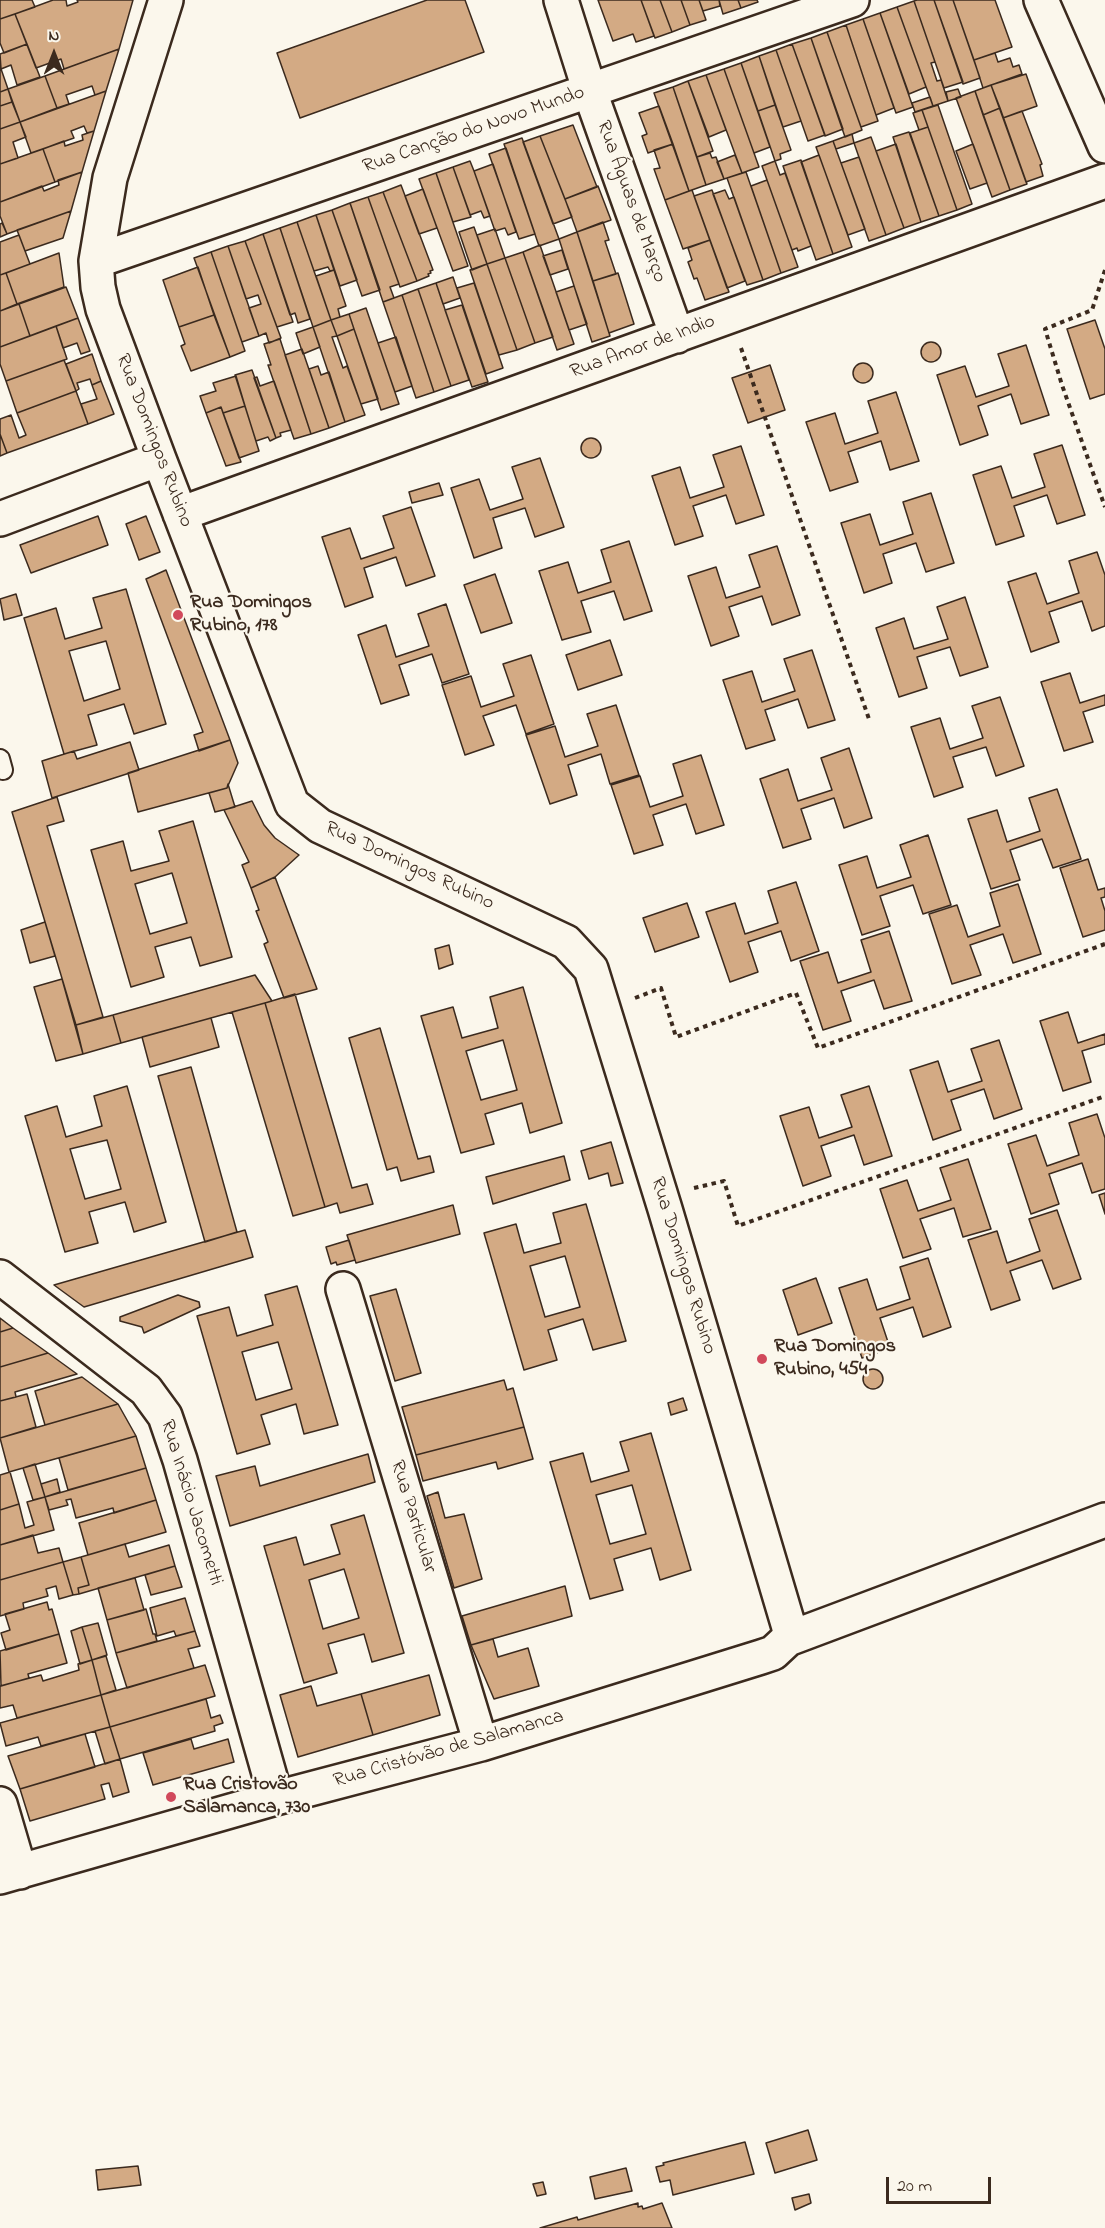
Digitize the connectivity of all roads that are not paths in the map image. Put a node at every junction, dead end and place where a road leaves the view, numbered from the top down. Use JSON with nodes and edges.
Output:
{"nodes":[{"id":1,"x":166,"y":0,"type":"edge"},
{"id":2,"x":561,"y":0,"type":"edge"},
{"id":3,"x":852,"y":0,"type":"edge"},
{"id":4,"x":1041,"y":0,"type":"edge"},
{"id":5,"x":590,"y":92,"type":"junction"},
{"id":6,"x":1105,"y":146,"type":"edge"},
{"id":7,"x":1105,"y":181,"type":"edge"},
{"id":8,"x":96,"y":261,"type":"junction"},
{"id":9,"x":677,"y":336,"type":"junction"},
{"id":10,"x":159,"y":459,"type":"junction"},
{"id":11,"x":180,"y":514,"type":"junction"},
{"id":12,"x":0,"y":519,"type":"edge"},
{"id":13,"x":0,"y":1277,"type":"edge"},
{"id":14,"x":343,"y":1289,"type":"dead end"},
{"id":15,"x":1105,"y":1520,"type":"edge"},
{"id":16,"x":788,"y":1639,"type":"junction"},
{"id":17,"x":481,"y":1744,"type":"junction"},
{"id":18,"x":276,"y":1798,"type":"junction"},
{"id":19,"x":0,"y":1804,"type":"edge"},
{"id":20,"x":10,"y":1874,"type":"edge"}],
"edges":[{"from":1,"to":8,"type":"street","name":"Rua Domingos Rubino"},
{"from":2,"to":5,"type":"street","name":"Rua Águas de Março"},
{"from":3,"to":5,"type":"street","name":"Rua Canção do Novo Mundo"},
{"from":4,"to":6,"type":"street"},
{"from":5,"to":8,"type":"street","name":"Rua Canção do Novo Mundo"},
{"from":5,"to":9,"type":"street","name":"Rua Águas de Março"},
{"from":7,"to":9,"type":"street","name":"Rua Amor de Indio"},
{"from":8,"to":10,"type":"street","name":"Rua Domingos Rubino"},
{"from":9,"to":11,"type":"street","name":"Rua Amor de Indio"},
{"from":10,"to":11,"type":"street","name":"Rua Domingos Rubino"},
{"from":10,"to":12,"type":"street"},
{"from":11,"to":16,"type":"street","name":"Rua Domingos Rubino"},
{"from":13,"to":18,"type":"street","name":"Rua Inácio Jacometti"},
{"from":14,"to":17,"type":"street","name":"Rua Particular"},
{"from":15,"to":16,"type":"street","name":"Rua Cristóvão de Salamanca"},
{"from":16,"to":17,"type":"street","name":"Rua Cristóvão de Salamanca"},
{"from":17,"to":18,"type":"street","name":"Rua Cristóvão de Salamanca"},
{"from":18,"to":20,"type":"street","name":"Rua Cristóvão de Salamanca"},
{"from":19,"to":20,"type":"street"}]}
